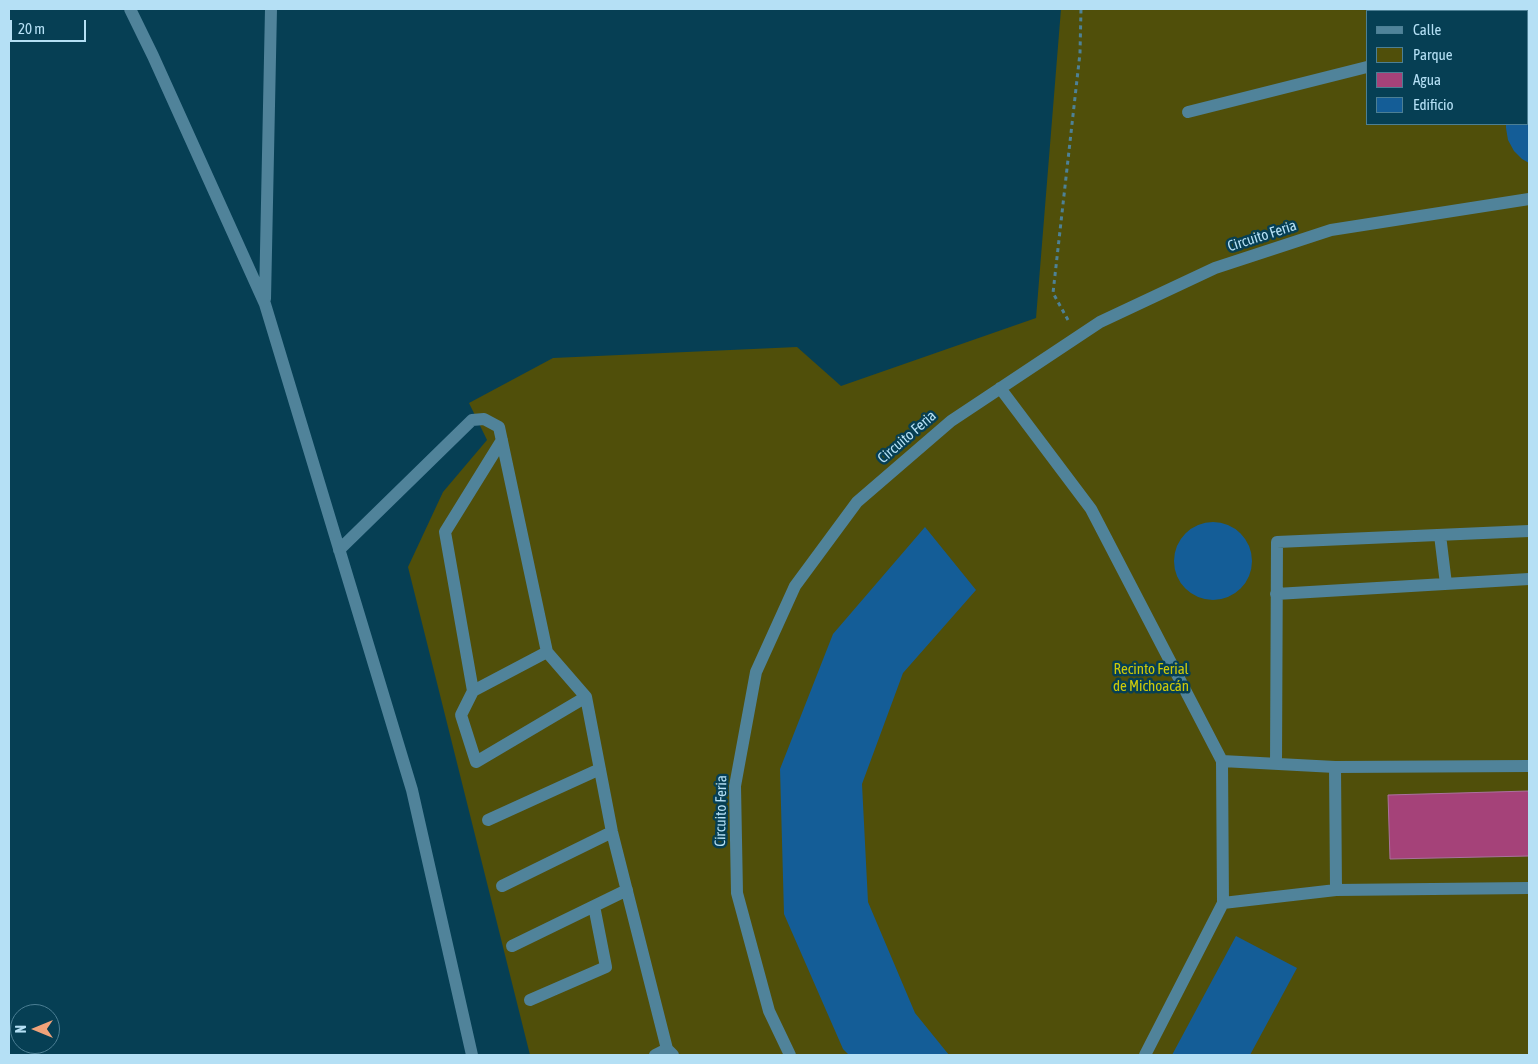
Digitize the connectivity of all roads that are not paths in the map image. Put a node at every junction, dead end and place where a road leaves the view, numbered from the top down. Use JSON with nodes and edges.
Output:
{"nodes":[{"id":1,"x":130,"y":9,"type":"edge"},
{"id":2,"x":271,"y":9,"type":"edge"},
{"id":3,"x":1366,"y":67,"type":"edge"},
{"id":4,"x":1188,"y":112,"type":"dead end"},
{"id":5,"x":1529,"y":199,"type":"edge"},
{"id":6,"x":265,"y":304,"type":"junction"},
{"id":7,"x":1000,"y":388,"type":"junction"},
{"id":8,"x":502,"y":440,"type":"junction"},
{"id":9,"x":1529,"y":531,"type":"edge"},
{"id":10,"x":1440,"y":535,"type":"junction"},
{"id":11,"x":339,"y":550,"type":"junction"},
{"id":12,"x":1529,"y":579,"type":"edge"},
{"id":13,"x":1446,"y":584,"type":"junction"},
{"id":14,"x":1276,"y":594,"type":"junction"},
{"id":15,"x":547,"y":652,"type":"junction"},
{"id":16,"x":473,"y":691,"type":"junction"},
{"id":17,"x":586,"y":697,"type":"junction"},
{"id":18,"x":1222,"y":761,"type":"junction"},
{"id":19,"x":1276,"y":763,"type":"junction"},
{"id":20,"x":1529,"y":766,"type":"edge"},
{"id":21,"x":1335,"y":767,"type":"junction"},
{"id":22,"x":600,"y":769,"type":"junction"},
{"id":23,"x":488,"y":820,"type":"dead end"},
{"id":24,"x":612,"y":832,"type":"junction"},
{"id":25,"x":502,"y":886,"type":"dead end"},
{"id":26,"x":1529,"y":888,"type":"edge"},
{"id":27,"x":627,"y":890,"type":"junction"},
{"id":28,"x":1336,"y":890,"type":"junction"},
{"id":29,"x":1223,"y":903,"type":"junction"},
{"id":30,"x":594,"y":906,"type":"junction"},
{"id":31,"x":512,"y":946,"type":"dead end"},
{"id":32,"x":530,"y":1000,"type":"dead end"},
{"id":33,"x":670,"y":1052,"type":"edge"},
{"id":34,"x":472,"y":1055,"type":"edge"},
{"id":35,"x":655,"y":1055,"type":"edge"},
{"id":36,"x":790,"y":1055,"type":"edge"},
{"id":37,"x":1145,"y":1055,"type":"edge"}],
"edges":[{"from":1,"to":6,"type":"street"},
{"from":2,"to":6,"type":"street"},
{"from":3,"to":4,"type":"street"},
{"from":5,"to":7,"type":"street","name":"Circuito Feria"},
{"from":6,"to":11,"type":"street"},
{"from":7,"to":18,"type":"street"},
{"from":7,"to":36,"type":"street","name":"Circuito Feria"},
{"from":8,"to":11,"type":"street"},
{"from":8,"to":15,"type":"street"},
{"from":8,"to":16,"type":"street"},
{"from":9,"to":10,"type":"street"},
{"from":10,"to":13,"type":"street"},
{"from":10,"to":14,"type":"street"},
{"from":11,"to":34,"type":"street"},
{"from":12,"to":13,"type":"street"},
{"from":13,"to":14,"type":"street"},
{"from":14,"to":19,"type":"street"},
{"from":15,"to":16,"type":"street"},
{"from":15,"to":17,"type":"street"},
{"from":16,"to":17,"type":"street"},
{"from":17,"to":22,"type":"street"},
{"from":18,"to":19,"type":"street"},
{"from":18,"to":29,"type":"street"},
{"from":19,"to":21,"type":"street"},
{"from":20,"to":21,"type":"street"},
{"from":21,"to":28,"type":"street"},
{"from":22,"to":23,"type":"street"},
{"from":22,"to":24,"type":"street"},
{"from":24,"to":25,"type":"street"},
{"from":24,"to":27,"type":"street"},
{"from":26,"to":28,"type":"street"},
{"from":27,"to":30,"type":"street"},
{"from":27,"to":33,"type":"street"},
{"from":28,"to":29,"type":"street"},
{"from":29,"to":37,"type":"street"},
{"from":30,"to":31,"type":"street"},
{"from":30,"to":32,"type":"street"},
{"from":33,"to":35,"type":"street"}]}
